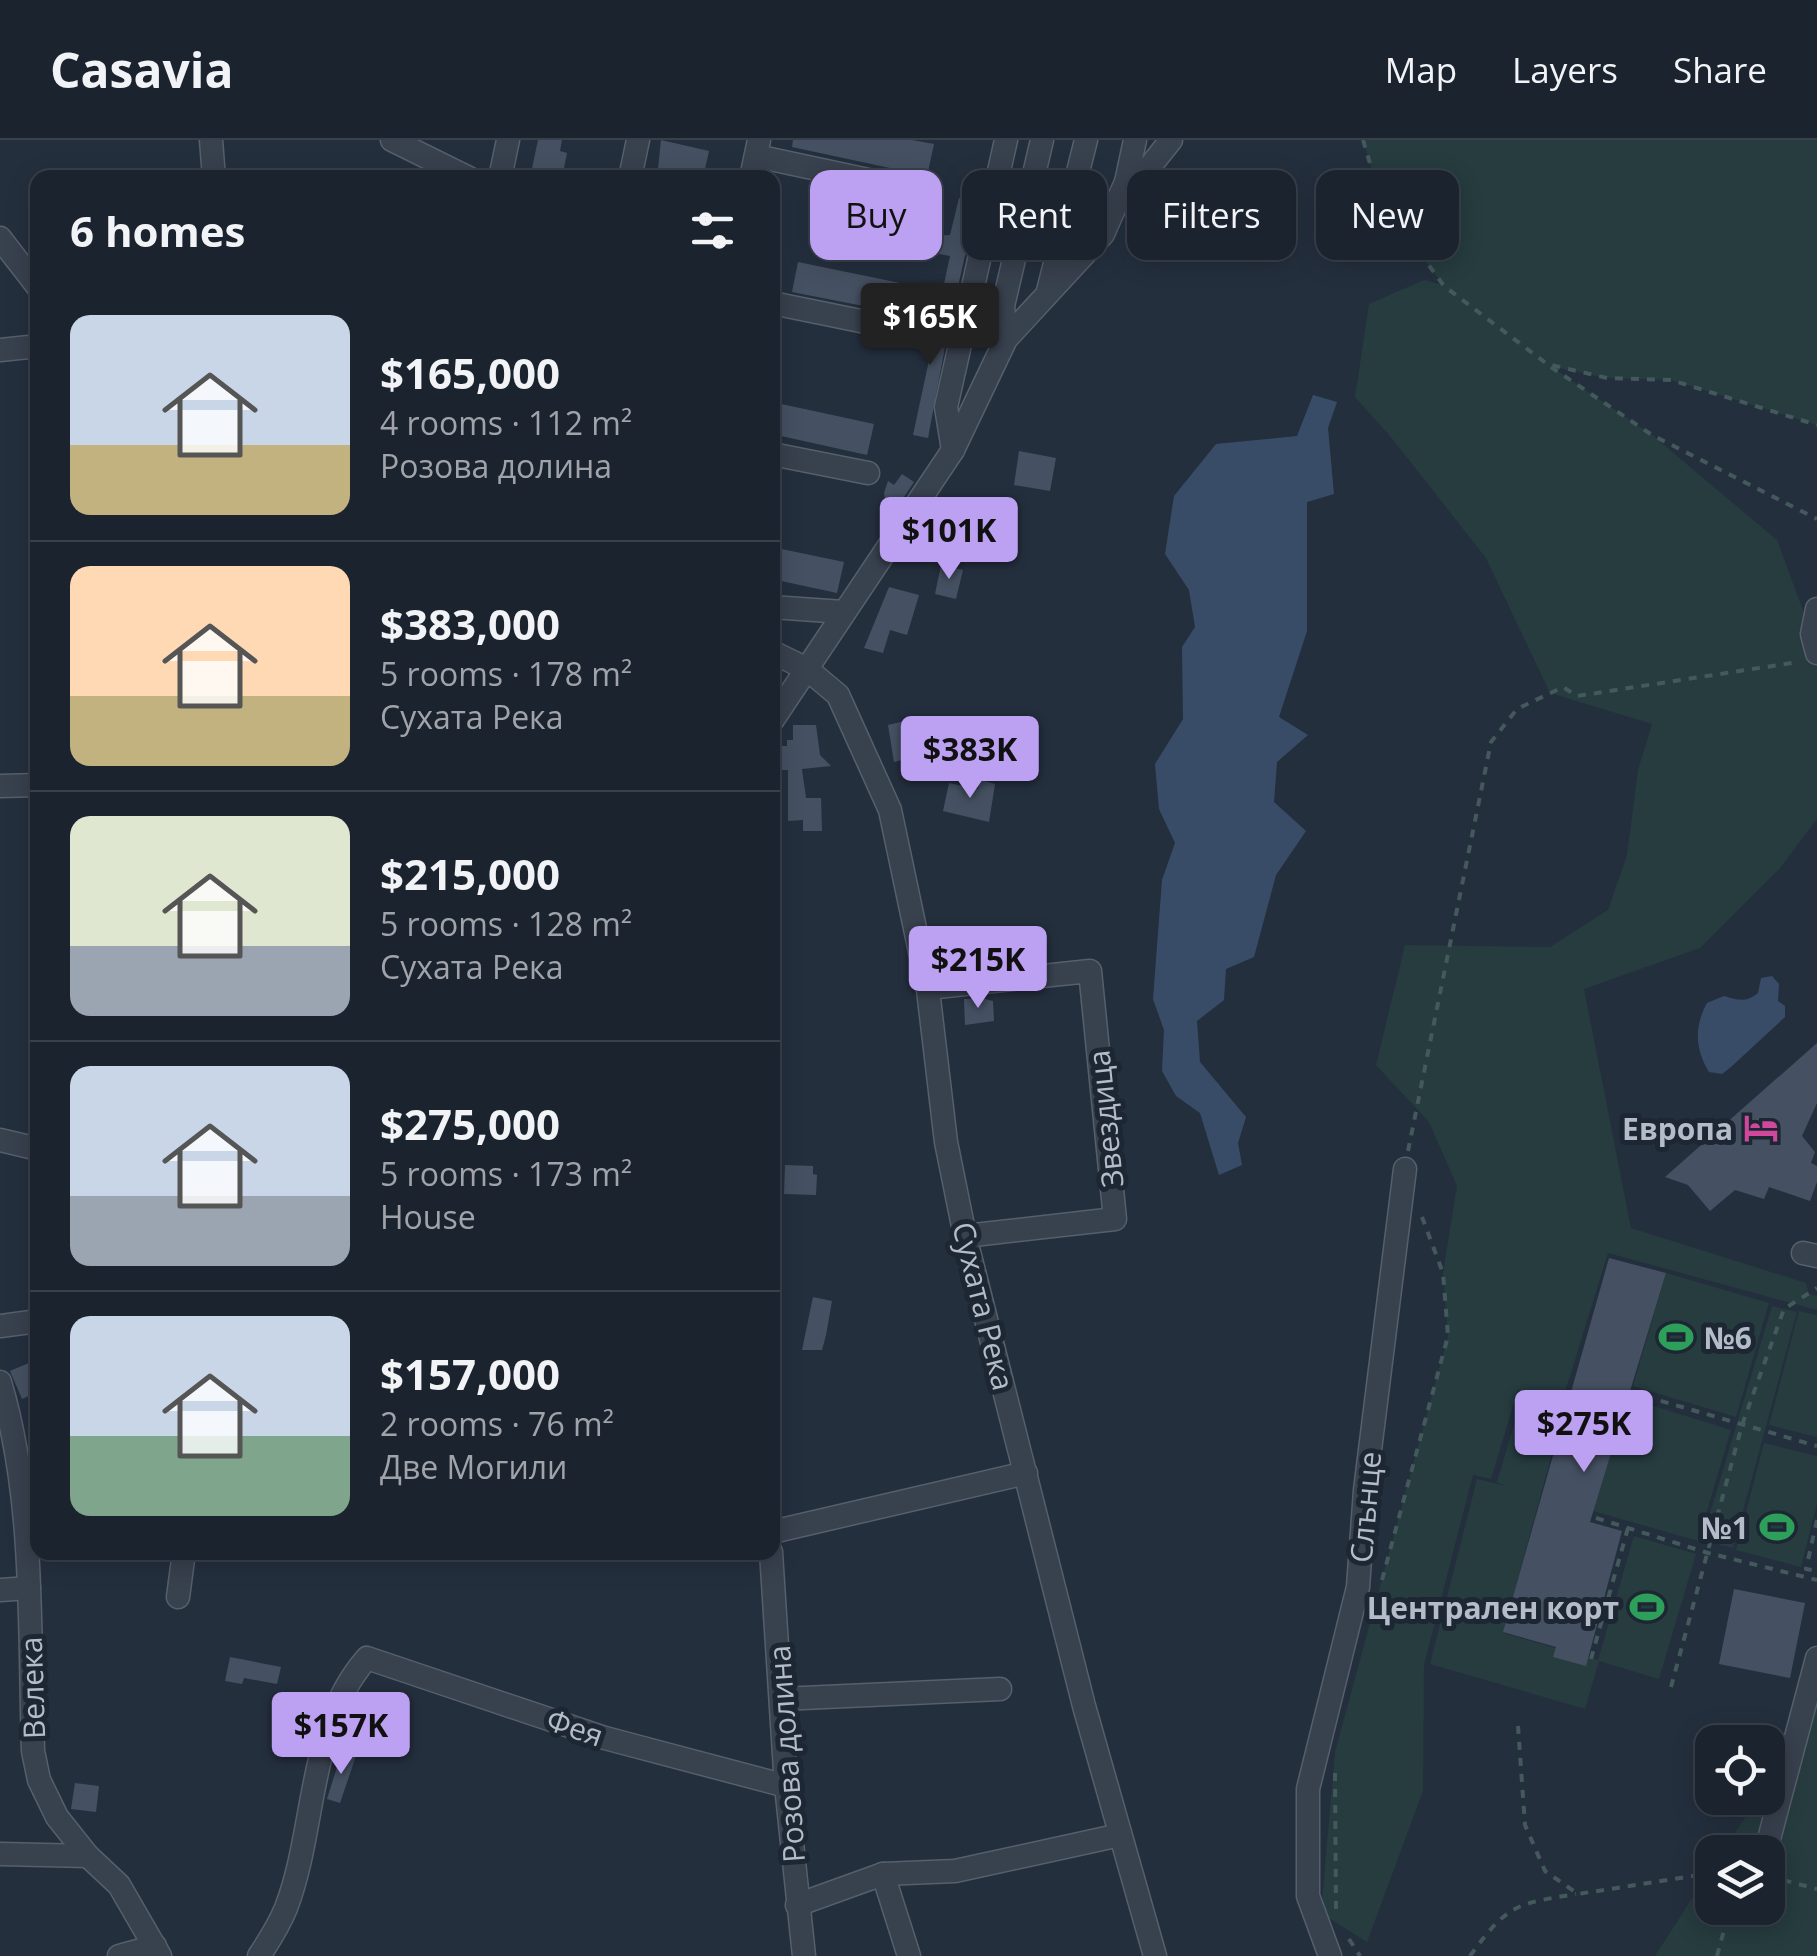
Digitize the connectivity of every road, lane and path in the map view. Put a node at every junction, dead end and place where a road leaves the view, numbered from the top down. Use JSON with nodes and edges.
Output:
{"nodes":[{"id":1,"x":211,"y":140,"type":"edge"},
{"id":2,"x":392,"y":140,"type":"edge"},
{"id":3,"x":508,"y":140,"type":"edge"},
{"id":4,"x":638,"y":140,"type":"edge"},
{"id":5,"x":1006,"y":140,"type":"edge"},
{"id":6,"x":1042,"y":140,"type":"edge"},
{"id":7,"x":1086,"y":140,"type":"edge"},
{"id":8,"x":1136,"y":140,"type":"edge"},
{"id":9,"x":1171,"y":140,"type":"edge"},
{"id":10,"x":1363,"y":140,"type":"edge"},
{"id":11,"x":755,"y":158,"type":"edge"},
{"id":12,"x":213,"y":170,"type":"edge"},
{"id":13,"x":454,"y":170,"type":"edge"},
{"id":14,"x":502,"y":170,"type":"edge"},
{"id":15,"x":632,"y":170,"type":"edge"},
{"id":16,"x":815,"y":170,"type":"edge"},
{"id":17,"x":1126,"y":182,"type":"junction"},
{"id":18,"x":0,"y":238,"type":"edge"},
{"id":19,"x":30,"y":277,"type":"edge"},
{"id":20,"x":1047,"y":294,"type":"junction"},
{"id":21,"x":780,"y":305,"type":"edge"},
{"id":22,"x":900,"y":330,"type":"dead end"},
{"id":23,"x":1006,"y":339,"type":"junction"},
{"id":24,"x":30,"y":347,"type":"edge"},
{"id":25,"x":0,"y":350,"type":"edge"},
{"id":26,"x":1547,"y":364,"type":"junction"},
{"id":27,"x":1817,"y":425,"type":"edge"},
{"id":28,"x":953,"y":450,"type":"junction"},
{"id":29,"x":780,"y":456,"type":"edge"},
{"id":30,"x":868,"y":472,"type":"dead end"},
{"id":31,"x":1817,"y":519,"type":"edge"},
{"id":32,"x":780,"y":608,"type":"edge"},
{"id":33,"x":1817,"y":609,"type":"edge"},
{"id":34,"x":843,"y":612,"type":"junction"},
{"id":35,"x":780,"y":656,"type":"edge"},
{"id":36,"x":1808,"y":658,"type":"edge"},
{"id":37,"x":807,"y":669,"type":"junction"},
{"id":38,"x":780,"y":709,"type":"edge"},
{"id":39,"x":30,"y":785,"type":"edge"},
{"id":40,"x":0,"y":786,"type":"edge"},
{"id":41,"x":928,"y":988,"type":"junction"},
{"id":42,"x":0,"y":1140,"type":"edge"},
{"id":43,"x":30,"y":1148,"type":"edge"},
{"id":44,"x":1405,"y":1169,"type":"joint"},
{"id":45,"x":1417,"y":1204,"type":"dead end"},
{"id":46,"x":966,"y":1236,"type":"junction"},
{"id":47,"x":1817,"y":1288,"type":"edge"},
{"id":48,"x":30,"y":1322,"type":"edge"},
{"id":49,"x":0,"y":1326,"type":"edge"},
{"id":50,"x":0,"y":1382,"type":"edge"},
{"id":51,"x":1630,"y":1392,"type":"dead end"},
{"id":52,"x":1742,"y":1425,"type":"junction"},
{"id":53,"x":1817,"y":1446,"type":"edge"},
{"id":54,"x":1026,"y":1473,"type":"junction"},
{"id":55,"x":1596,"y":1518,"type":"dead end"},
{"id":56,"x":1817,"y":1520,"type":"edge"},
{"id":57,"x":1628,"y":1528,"type":"junction"},
{"id":58,"x":780,"y":1530,"type":"edge"},
{"id":59,"x":1708,"y":1553,"type":"junction"},
{"id":60,"x":183,"y":1560,"type":"edge"},
{"id":61,"x":772,"y":1560,"type":"edge"},
{"id":62,"x":1817,"y":1571,"type":"edge"},
{"id":63,"x":1817,"y":1580,"type":"edge"},
{"id":64,"x":1381,"y":1582,"type":"dead end"},
{"id":65,"x":28,"y":1588,"type":"junction"},
{"id":66,"x":0,"y":1590,"type":"edge"},
{"id":67,"x":178,"y":1597,"type":"dead end"},
{"id":68,"x":1591,"y":1658,"type":"dead end"},
{"id":69,"x":1817,"y":1658,"type":"edge"},
{"id":70,"x":1671,"y":1688,"type":"dead end"},
{"id":71,"x":1000,"y":1689,"type":"dead end"},
{"id":72,"x":781,"y":1699,"type":"junction"},
{"id":73,"x":1518,"y":1726,"type":"dead end"},
{"id":74,"x":1335,"y":1771,"type":"dead end"},
{"id":75,"x":786,"y":1786,"type":"junction"},
{"id":76,"x":1120,"y":1835,"type":"junction"},
{"id":77,"x":1769,"y":1835,"type":"edge"},
{"id":78,"x":0,"y":1854,"type":"edge"},
{"id":79,"x":88,"y":1856,"type":"junction"},
{"id":80,"x":883,"y":1874,"type":"junction"},
{"id":81,"x":1695,"y":1876,"type":"edge"},
{"id":82,"x":1785,"y":1881,"type":"edge"},
{"id":83,"x":1817,"y":1890,"type":"edge"},
{"id":84,"x":1578,"y":1894,"type":"junction"},
{"id":85,"x":797,"y":1905,"type":"junction"},
{"id":86,"x":1336,"y":1922,"type":"dead end"},
{"id":87,"x":1725,"y":1925,"type":"edge"},
{"id":88,"x":1344,"y":1934,"type":"dead end"},
{"id":89,"x":157,"y":1951,"type":"edge"},
{"id":90,"x":120,"y":1956,"type":"edge"},
{"id":91,"x":259,"y":1956,"type":"edge"},
{"id":92,"x":804,"y":1956,"type":"edge"},
{"id":93,"x":909,"y":1956,"type":"edge"},
{"id":94,"x":1154,"y":1956,"type":"edge"},
{"id":95,"x":1330,"y":1956,"type":"edge"},
{"id":96,"x":1360,"y":1956,"type":"edge"},
{"id":97,"x":1470,"y":1956,"type":"edge"},
{"id":98,"x":1716,"y":1956,"type":"edge"}],
"edges":[{"from":1,"to":12,"type":"street"},
{"from":2,"to":13,"type":"street"},
{"from":3,"to":14,"type":"street"},
{"from":4,"to":15,"type":"street"},
{"from":5,"to":28,"type":"street"},
{"from":6,"to":23,"type":"street"},
{"from":7,"to":20,"type":"street"},
{"from":8,"to":17,"type":"street"},
{"from":9,"to":17,"type":"street"},
{"from":10,"to":26,"type":"path"},
{"from":11,"to":16,"type":"street"},
{"from":17,"to":20,"type":"street"},
{"from":18,"to":19,"type":"street"},
{"from":20,"to":23,"type":"street"},
{"from":21,"to":22,"type":"street"},
{"from":23,"to":28,"type":"street"},
{"from":24,"to":25,"type":"street"},
{"from":26,"to":27,"type":"path"},
{"from":26,"to":31,"type":"path"},
{"from":28,"to":34,"type":"street"},
{"from":29,"to":30,"type":"street"},
{"from":32,"to":34,"type":"street"},
{"from":33,"to":36,"type":"street"},
{"from":34,"to":37,"type":"street"},
{"from":35,"to":37,"type":"street","name":"Сухата Река"},
{"from":36,"to":44,"type":"path"},
{"from":37,"to":38,"type":"street"},
{"from":37,"to":41,"type":"street","name":"Сухата Река"},
{"from":39,"to":40,"type":"street"},
{"from":41,"to":46,"type":"street","name":"Сухата Река"},
{"from":41,"to":46,"type":"street","name":"Звездица"},
{"from":42,"to":43,"type":"street"},
{"from":44,"to":95,"type":"street","name":"Слънце"},
{"from":45,"to":64,"type":"path"},
{"from":46,"to":54,"type":"street","name":"Сухата Река"},
{"from":47,"to":52,"type":"path"},
{"from":48,"to":49,"type":"street"},
{"from":50,"to":65,"type":"street","name":"Велека"},
{"from":51,"to":52,"type":"path"},
{"from":52,"to":53,"type":"path"},
{"from":52,"to":59,"type":"path"},
{"from":54,"to":58,"type":"street"},
{"from":54,"to":76,"type":"street","name":"Сухата Река"},
{"from":55,"to":57,"type":"path"},
{"from":56,"to":62,"type":"path"},
{"from":57,"to":59,"type":"path"},
{"from":57,"to":68,"type":"path"},
{"from":59,"to":63,"type":"path"},
{"from":59,"to":70,"type":"path"},
{"from":60,"to":67,"type":"street"},
{"from":61,"to":72,"type":"street","name":"Розова долина"},
{"from":65,"to":66,"type":"street"},
{"from":65,"to":79,"type":"street","name":"Велека"},
{"from":69,"to":77,"type":"street"},
{"from":71,"to":72,"type":"street"},
{"from":72,"to":75,"type":"street","name":"Розова долина"},
{"from":73,"to":84,"type":"path"},
{"from":74,"to":86,"type":"path"},
{"from":75,"to":85,"type":"street","name":"Розова долина"},
{"from":75,"to":91,"type":"street","name":"Фея"},
{"from":76,"to":80,"type":"street"},
{"from":76,"to":94,"type":"street","name":"Сухата Река"},
{"from":78,"to":79,"type":"street"},
{"from":79,"to":89,"type":"street","name":"Велека"},
{"from":80,"to":85,"type":"street"},
{"from":80,"to":93,"type":"street"},
{"from":81,"to":84,"type":"path"},
{"from":82,"to":83,"type":"path"},
{"from":84,"to":97,"type":"path"},
{"from":85,"to":92,"type":"street","name":"Розова долина"},
{"from":87,"to":98,"type":"path"},
{"from":88,"to":96,"type":"path"},
{"from":89,"to":90,"type":"street"}]}
